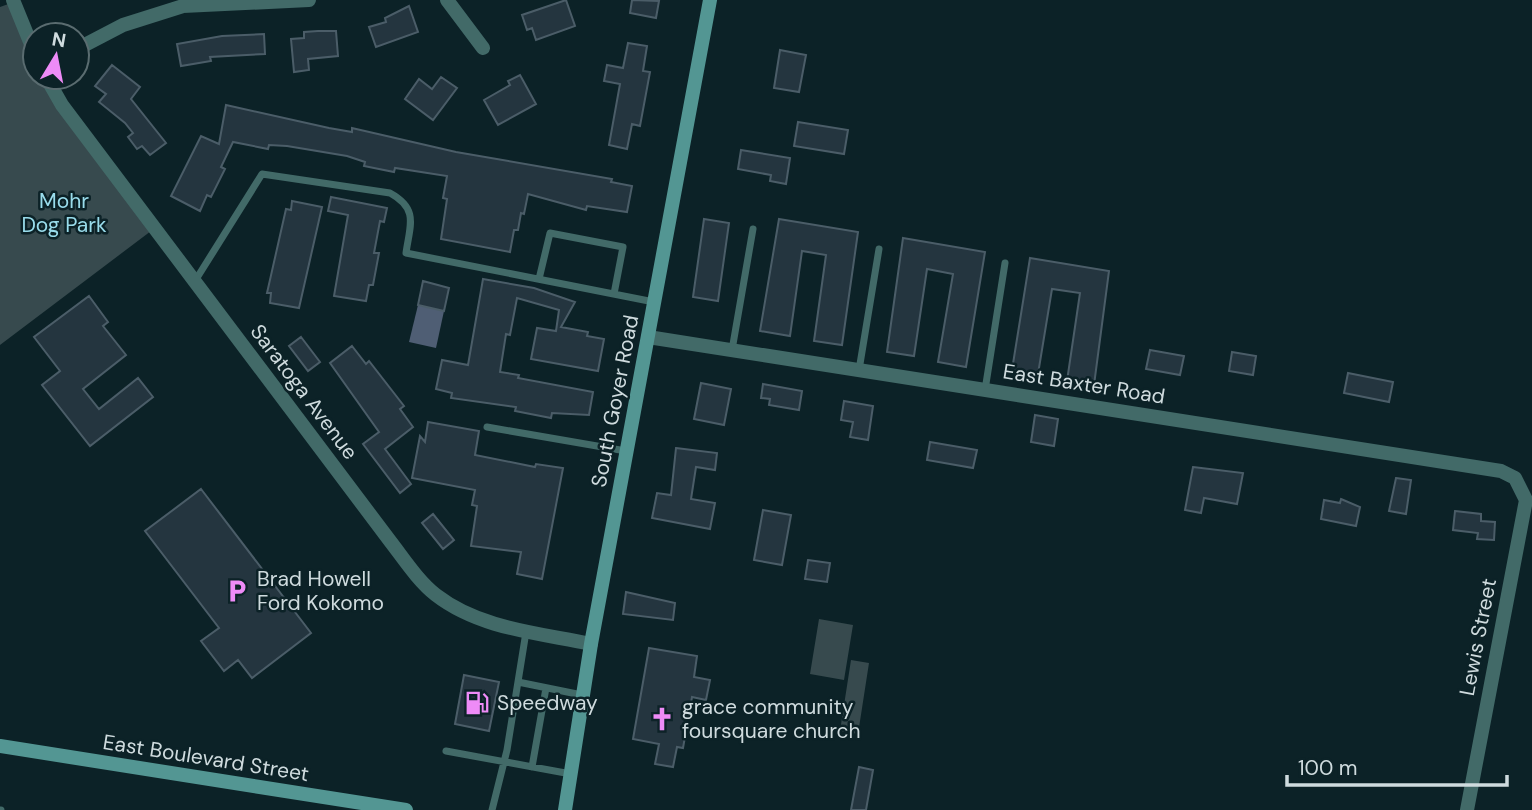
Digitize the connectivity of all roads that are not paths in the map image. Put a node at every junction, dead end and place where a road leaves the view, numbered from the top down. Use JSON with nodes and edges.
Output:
{"nodes":[{"id":1,"x":13,"y":0,"type":"edge"},
{"id":2,"x":309,"y":0,"type":"edge"},
{"id":3,"x":447,"y":0,"type":"edge"},
{"id":4,"x":710,"y":0,"type":"edge"},
{"id":5,"x":182,"y":3,"type":"edge"},
{"id":6,"x":22,"y":21,"type":"edge"},
{"id":7,"x":91,"y":42,"type":"edge"},
{"id":8,"x":483,"y":48,"type":"dead end"},
{"id":9,"x":54,"y":91,"type":"edge"},
{"id":10,"x":753,"y":229,"type":"dead end"},
{"id":11,"x":879,"y":249,"type":"dead end"},
{"id":12,"x":1005,"y":263,"type":"dead end"},
{"id":13,"x":539,"y":279,"type":"junction"},
{"id":14,"x":195,"y":281,"type":"junction"},
{"id":15,"x":614,"y":294,"type":"junction"},
{"id":16,"x":654,"y":302,"type":"junction"},
{"id":17,"x":648,"y":337,"type":"junction"},
{"id":18,"x":732,"y":350,"type":"junction"},
{"id":19,"x":859,"y":370,"type":"junction"},
{"id":20,"x":985,"y":390,"type":"junction"},
{"id":21,"x":487,"y":427,"type":"dead end"},
{"id":22,"x":627,"y":452,"type":"junction"},
{"id":23,"x":1513,"y":477,"type":"joint"},
{"id":24,"x":526,"y":630,"type":"junction"},
{"id":25,"x":591,"y":644,"type":"junction"},
{"id":26,"x":518,"y":682,"type":"junction"},
{"id":27,"x":546,"y":688,"type":"junction"},
{"id":28,"x":583,"y":695,"type":"junction"},
{"id":29,"x":0,"y":746,"type":"edge"},
{"id":30,"x":446,"y":751,"type":"dead end"},
{"id":31,"x":504,"y":762,"type":"junction"},
{"id":32,"x":532,"y":767,"type":"junction"},
{"id":33,"x":571,"y":774,"type":"junction"},
{"id":34,"x":407,"y":810,"type":"edge"},
{"id":35,"x":492,"y":810,"type":"edge"},
{"id":36,"x":565,"y":810,"type":"edge"},
{"id":37,"x":1467,"y":810,"type":"edge"}],
"edges":[{"from":1,"to":6,"type":"street"},
{"from":2,"to":5,"type":"street"},
{"from":3,"to":8,"type":"street"},
{"from":4,"to":16,"type":"street","name":"South Goyer Road"},
{"from":5,"to":7,"type":"street"},
{"from":9,"to":14,"type":"street","name":"Saratoga Avenue"},
{"from":10,"to":18,"type":"lane"},
{"from":11,"to":19,"type":"lane"},
{"from":12,"to":20,"type":"lane"},
{"from":13,"to":14,"type":"lane"},
{"from":13,"to":15,"type":"lane"},
{"from":13,"to":15,"type":"lane"},
{"from":14,"to":24,"type":"street","name":"Saratoga Avenue"},
{"from":15,"to":16,"type":"lane"},
{"from":16,"to":17,"type":"street","name":"South Goyer Road"},
{"from":17,"to":18,"type":"street","name":"East Baxter Road"},
{"from":17,"to":22,"type":"street","name":"South Goyer Road"},
{"from":18,"to":19,"type":"street","name":"East Baxter Road"},
{"from":19,"to":20,"type":"street","name":"East Baxter Road"},
{"from":20,"to":23,"type":"street","name":"East Baxter Road"},
{"from":21,"to":22,"type":"lane"},
{"from":22,"to":25,"type":"street","name":"South Goyer Road"},
{"from":23,"to":37,"type":"street","name":"Lewis Street"},
{"from":24,"to":25,"type":"street","name":"Saratoga Avenue"},
{"from":24,"to":26,"type":"lane"},
{"from":25,"to":28,"type":"street","name":"South Goyer Road"},
{"from":26,"to":27,"type":"lane"},
{"from":26,"to":31,"type":"lane"},
{"from":27,"to":28,"type":"lane"},
{"from":27,"to":32,"type":"lane"},
{"from":28,"to":33,"type":"street","name":"South Goyer Road"},
{"from":29,"to":34,"type":"street","name":"East Boulevard Street"},
{"from":30,"to":31,"type":"lane"},
{"from":31,"to":32,"type":"lane"},
{"from":31,"to":35,"type":"lane"},
{"from":32,"to":33,"type":"lane"},
{"from":33,"to":36,"type":"street","name":"South Goyer Road"}]}
